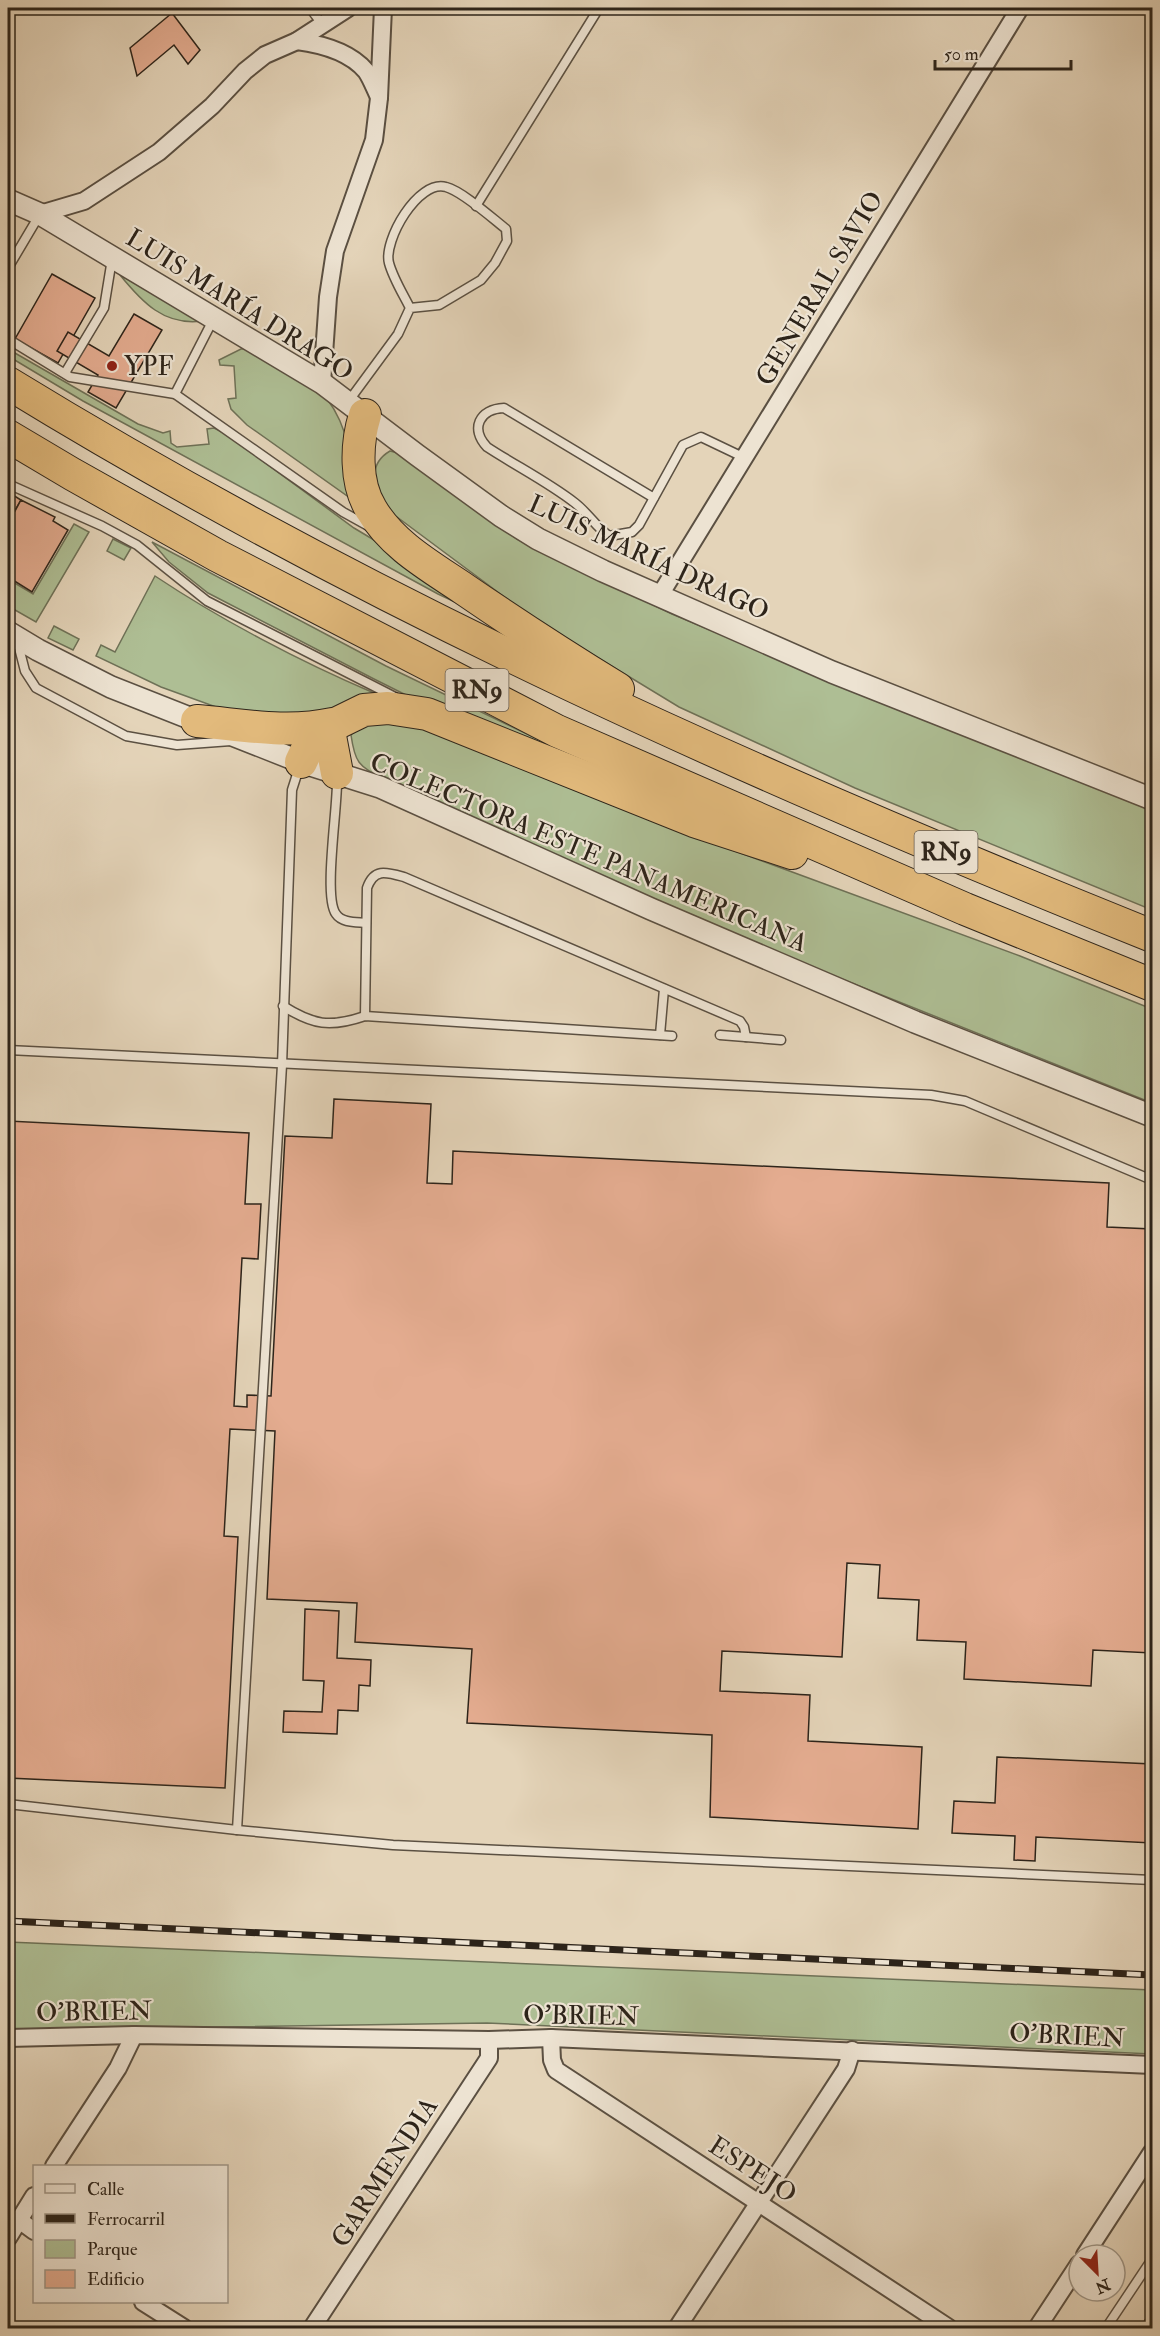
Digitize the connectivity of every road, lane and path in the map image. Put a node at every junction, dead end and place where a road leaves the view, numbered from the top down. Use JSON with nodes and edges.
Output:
{"nodes":[{"id":1,"x":310,"y":8,"type":"edge"},
{"id":2,"x":348,"y":8,"type":"edge"},
{"id":3,"x":383,"y":8,"type":"edge"},
{"id":4,"x":599,"y":8,"type":"edge"},
{"id":5,"x":1020,"y":8,"type":"edge"},
{"id":6,"x":322,"y":24,"type":"junction"},
{"id":7,"x":297,"y":41,"type":"junction"},
{"id":8,"x":379,"y":98,"type":"junction"},
{"id":9,"x":476,"y":206,"type":"junction"},
{"id":10,"x":20,"y":209,"type":"edge"},
{"id":11,"x":112,"y":257,"type":"junction"},
{"id":12,"x":8,"y":268,"type":"edge"},
{"id":13,"x":410,"y":308,"type":"junction"},
{"id":14,"x":214,"y":318,"type":"junction"},
{"id":15,"x":8,"y":339,"type":"edge"},
{"id":16,"x":65,"y":373,"type":"junction"},
{"id":17,"x":322,"y":382,"type":"junction"},
{"id":18,"x":8,"y":383,"type":"edge"},
{"id":19,"x":175,"y":394,"type":"junction"},
{"id":20,"x":356,"y":409,"type":"junction"},
{"id":21,"x":8,"y":436,"type":"edge"},
{"id":22,"x":745,"y":458,"type":"junction"},
{"id":23,"x":8,"y":484,"type":"edge"},
{"id":24,"x":654,"y":498,"type":"junction"},
{"id":25,"x":399,"y":544,"type":"junction"},
{"id":26,"x":660,"y":595,"type":"junction"},
{"id":27,"x":12,"y":635,"type":"edge"},
{"id":28,"x":427,"y":714,"type":"junction"},
{"id":29,"x":196,"y":721,"type":"junction"},
{"id":30,"x":333,"y":724,"type":"junction"},
{"id":31,"x":243,"y":740,"type":"junction"},
{"id":32,"x":301,"y":762,"type":"junction"},
{"id":33,"x":742,"y":765,"type":"junction"},
{"id":34,"x":337,"y":773,"type":"junction"},
{"id":35,"x":1152,"y":799,"type":"edge"},
{"id":36,"x":964,"y":909,"type":"junction"},
{"id":37,"x":366,"y":923,"type":"junction"},
{"id":38,"x":1152,"y":936,"type":"edge"},
{"id":39,"x":1152,"y":985,"type":"edge"},
{"id":40,"x":664,"y":989,"type":"junction"},
{"id":41,"x":283,"y":1006,"type":"junction"},
{"id":42,"x":364,"y":1016,"type":"junction"},
{"id":43,"x":660,"y":1035,"type":"junction"},
{"id":44,"x":720,"y":1035,"type":"dead end"},
{"id":45,"x":672,"y":1036,"type":"dead end"},
{"id":46,"x":746,"y":1037,"type":"junction"},
{"id":47,"x":781,"y":1040,"type":"dead end"},
{"id":48,"x":8,"y":1050,"type":"edge"},
{"id":49,"x":282,"y":1065,"type":"junction"},
{"id":50,"x":1152,"y":1116,"type":"edge"},
{"id":51,"x":1152,"y":1180,"type":"edge"},
{"id":52,"x":8,"y":1804,"type":"edge"},
{"id":53,"x":237,"y":1830,"type":"junction"},
{"id":54,"x":1152,"y":1880,"type":"edge"},
{"id":55,"x":134,"y":2035,"type":"junction"},
{"id":56,"x":8,"y":2038,"type":"edge"},
{"id":57,"x":551,"y":2038,"type":"junction"},
{"id":58,"x":489,"y":2040,"type":"junction"},
{"id":59,"x":852,"y":2050,"type":"junction"},
{"id":60,"x":1152,"y":2064,"type":"edge"},
{"id":61,"x":1152,"y":2152,"type":"edge"},
{"id":62,"x":55,"y":2165,"type":"edge"},
{"id":63,"x":33,"y":2198,"type":"edge"},
{"id":64,"x":759,"y":2204,"type":"junction"},
{"id":65,"x":19,"y":2220,"type":"junction"},
{"id":66,"x":33,"y":2230,"type":"edge"},
{"id":67,"x":8,"y":2238,"type":"edge"},
{"id":68,"x":1093,"y":2243,"type":"edge"},
{"id":69,"x":1152,"y":2259,"type":"edge"},
{"id":70,"x":1067,"y":2282,"type":"edge"},
{"id":71,"x":146,"y":2303,"type":"edge"},
{"id":72,"x":184,"y":2328,"type":"edge"},
{"id":73,"x":312,"y":2328,"type":"edge"},
{"id":74,"x":677,"y":2328,"type":"edge"},
{"id":75,"x":949,"y":2328,"type":"edge"},
{"id":76,"x":1037,"y":2328,"type":"edge"},
{"id":77,"x":1106,"y":2328,"type":"edge"}],
"edges":[{"from":1,"to":6,"type":"lane"},
{"from":2,"to":6,"type":"street"},
{"from":3,"to":8,"type":"street"},
{"from":4,"to":9,"type":"lane"},
{"from":5,"to":22,"type":"street","name":"GENERAL SAVIO"},
{"from":6,"to":7,"type":"street"},
{"from":7,"to":8,"type":"street"},
{"from":7,"to":10,"type":"street"},
{"from":8,"to":17,"type":"street"},
{"from":9,"to":13,"type":"lane"},
{"from":9,"to":13,"type":"lane"},
{"from":10,"to":11,"type":"street","name":"LUIS MARÍA DRAGO"},
{"from":10,"to":12,"type":"lane"},
{"from":11,"to":14,"type":"street","name":"LUIS MARÍA DRAGO"},
{"from":11,"to":16,"type":"lane"},
{"from":13,"to":20,"type":"lane"},
{"from":14,"to":17,"type":"street","name":"LUIS MARÍA DRAGO"},
{"from":14,"to":19,"type":"lane"},
{"from":15,"to":16,"type":"lane"},
{"from":16,"to":19,"type":"lane"},
{"from":17,"to":20,"type":"street","name":"LUIS MARÍA DRAGO"},
{"from":18,"to":33,"type":"highway","number":"RN9"},
{"from":19,"to":25,"type":"lane"},
{"from":20,"to":25,"type":"highway"},
{"from":20,"to":26,"type":"street","name":"LUIS MARÍA DRAGO"},
{"from":21,"to":36,"type":"highway","number":"RN9"},
{"from":22,"to":24,"type":"lane"},
{"from":22,"to":26,"type":"street","name":"GENERAL SAVIO"},
{"from":23,"to":28,"type":"lane"},
{"from":24,"to":24,"type":"lane"},
{"from":25,"to":33,"type":"highway"},
{"from":26,"to":35,"type":"street","name":"LUIS MARÍA DRAGO"},
{"from":27,"to":29,"type":"street","name":"COLECTORA ESTE PANAMERICANA"},
{"from":27,"to":31,"type":"lane"},
{"from":28,"to":30,"type":"highway"},
{"from":28,"to":36,"type":"highway"},
{"from":29,"to":30,"type":"highway"},
{"from":29,"to":31,"type":"street","name":"COLECTORA ESTE PANAMERICANA"},
{"from":30,"to":32,"type":"highway"},
{"from":30,"to":34,"type":"highway"},
{"from":31,"to":32,"type":"street","name":"COLECTORA ESTE PANAMERICANA"},
{"from":32,"to":34,"type":"street","name":"COLECTORA ESTE PANAMERICANA"},
{"from":32,"to":41,"type":"lane"},
{"from":33,"to":38,"type":"highway","number":"RN9"},
{"from":34,"to":37,"type":"lane"},
{"from":34,"to":50,"type":"street","name":"COLECTORA ESTE PANAMERICANA"},
{"from":36,"to":39,"type":"highway","number":"RN9"},
{"from":37,"to":40,"type":"lane"},
{"from":37,"to":42,"type":"lane"},
{"from":40,"to":43,"type":"lane"},
{"from":40,"to":46,"type":"lane"},
{"from":41,"to":42,"type":"lane"},
{"from":41,"to":49,"type":"lane"},
{"from":42,"to":43,"type":"lane"},
{"from":43,"to":45,"type":"lane"},
{"from":44,"to":46,"type":"lane"},
{"from":46,"to":47,"type":"lane"},
{"from":48,"to":49,"type":"lane"},
{"from":49,"to":51,"type":"lane"},
{"from":49,"to":53,"type":"lane"},
{"from":52,"to":53,"type":"lane"},
{"from":53,"to":54,"type":"lane"},
{"from":55,"to":56,"type":"street","name":"O'BRIEN"},
{"from":55,"to":58,"type":"street","name":"O'BRIEN"},
{"from":55,"to":62,"type":"street"},
{"from":57,"to":58,"type":"street","name":"O'BRIEN"},
{"from":57,"to":59,"type":"street","name":"O'BRIEN"},
{"from":57,"to":64,"type":"street","name":"ESPEJO"},
{"from":58,"to":73,"type":"street","name":"GARMENDIA"},
{"from":59,"to":60,"type":"street","name":"O'BRIEN"},
{"from":59,"to":64,"type":"street"},
{"from":61,"to":68,"type":"street"},
{"from":63,"to":65,"type":"street"},
{"from":64,"to":74,"type":"street"},
{"from":64,"to":75,"type":"street","name":"ESPEJO"},
{"from":65,"to":66,"type":"street"},
{"from":65,"to":67,"type":"street"},
{"from":69,"to":77,"type":"lane"},
{"from":70,"to":76,"type":"street"},
{"from":71,"to":72,"type":"street"}]}
